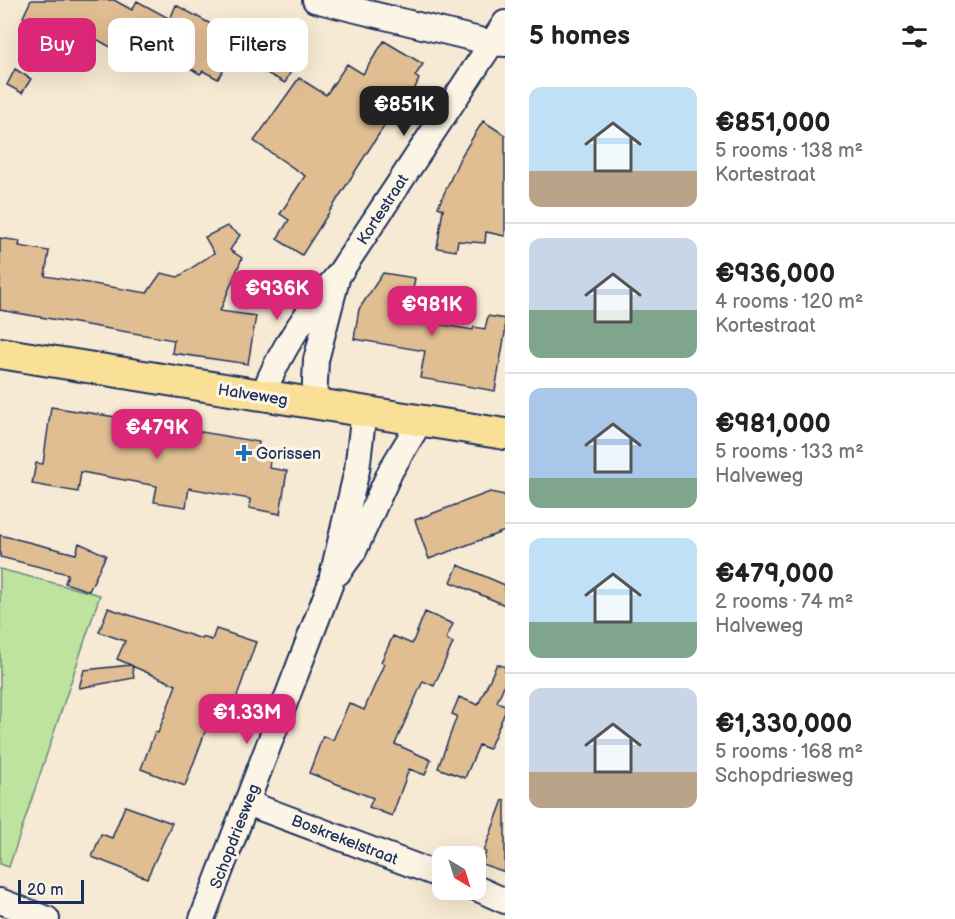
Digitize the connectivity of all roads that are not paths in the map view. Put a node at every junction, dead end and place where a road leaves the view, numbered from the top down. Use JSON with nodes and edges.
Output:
{"nodes":[{"id":1,"x":315,"y":0,"type":"edge"},
{"id":2,"x":501,"y":36,"type":"edge"},
{"id":3,"x":339,"y":274,"type":"junction"},
{"id":4,"x":0,"y":353,"type":"edge"},
{"id":5,"x":263,"y":395,"type":"junction"},
{"id":6,"x":314,"y":403,"type":"junction"},
{"id":7,"x":364,"y":411,"type":"junction"},
{"id":8,"x":421,"y":420,"type":"junction"},
{"id":9,"x":505,"y":434,"type":"edge"},
{"id":10,"x":330,"y":585,"type":"junction"},
{"id":11,"x":247,"y":802,"type":"junction"},
{"id":12,"x":432,"y":872,"type":"edge"},
{"id":13,"x":486,"y":892,"type":"edge"},
{"id":14,"x":0,"y":901,"type":"edge"},
{"id":15,"x":505,"y":901,"type":"edge"},
{"id":16,"x":47,"y":919,"type":"edge"},
{"id":17,"x":202,"y":919,"type":"edge"}],
"edges":[{"from":1,"to":2,"type":"street"},
{"from":2,"to":3,"type":"street","name":"Kortestraat"},
{"from":3,"to":5,"type":"street","name":"Kortestraat"},
{"from":3,"to":6,"type":"street","name":"Kortestraat"},
{"from":4,"to":5,"type":"main road","name":"Halveweg"},
{"from":5,"to":6,"type":"main road","name":"Halveweg"},
{"from":6,"to":7,"type":"main road","name":"Halveweg"},
{"from":7,"to":8,"type":"main road","name":"Halveweg"},
{"from":7,"to":10,"type":"street","name":"Schopdriesweg"},
{"from":8,"to":9,"type":"main road","name":"Halveweg"},
{"from":8,"to":10,"type":"street","name":"Schopdriesweg"},
{"from":10,"to":11,"type":"street","name":"Schopdriesweg"},
{"from":11,"to":12,"type":"street","name":"Boskrekelstraat"},
{"from":11,"to":17,"type":"street","name":"Schopdriesweg"},
{"from":13,"to":15,"type":"street"},
{"from":14,"to":16,"type":"street"}]}
